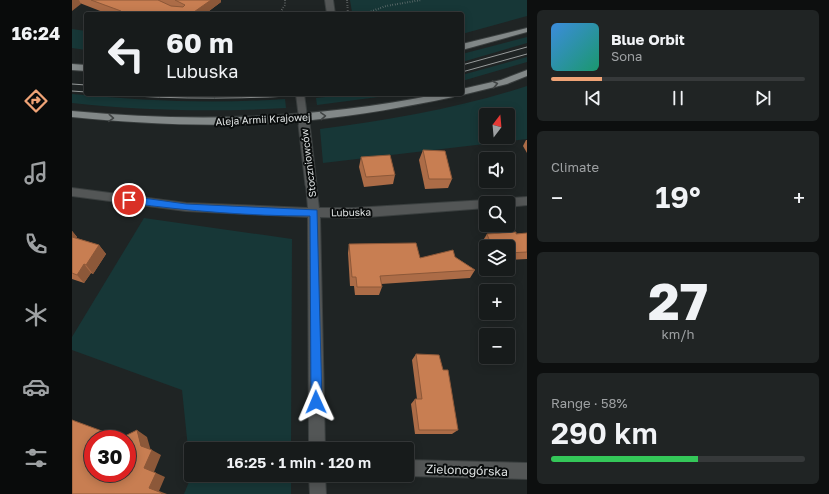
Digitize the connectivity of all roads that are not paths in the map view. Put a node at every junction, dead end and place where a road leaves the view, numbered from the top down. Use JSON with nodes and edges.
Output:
{"nodes":[{"id":1,"x":329,"y":0,"type":"edge"},
{"id":2,"x":331,"y":12,"type":"edge"},
{"id":3,"x":527,"y":30,"type":"edge"},
{"id":4,"x":464,"y":46,"type":"edge"},
{"id":5,"x":72,"y":67,"type":"edge"},
{"id":6,"x":84,"y":68,"type":"edge"},
{"id":7,"x":527,"y":73,"type":"edge"},
{"id":8,"x":464,"y":92,"type":"edge"},
{"id":9,"x":300,"y":96,"type":"edge"},
{"id":10,"x":444,"y":96,"type":"edge"},
{"id":11,"x":72,"y":114,"type":"edge"},
{"id":12,"x":72,"y":192,"type":"edge"},
{"id":13,"x":527,"y":201,"type":"edge"},
{"id":14,"x":515,"y":202,"type":"edge"},
{"id":15,"x":479,"y":204,"type":"edge"},
{"id":16,"x":314,"y":212,"type":"junction"},
{"id":17,"x":317,"y":442,"type":"edge"},
{"id":18,"x":414,"y":468,"type":"edge"},
{"id":19,"x":527,"y":471,"type":"edge"},
{"id":20,"x":317,"y":482,"type":"edge"},
{"id":21,"x":318,"y":494,"type":"edge"}],
"edges":[{"from":1,"to":2,"type":"street"},
{"from":3,"to":4,"type":"main road"},
{"from":5,"to":6,"type":"main road"},
{"from":8,"to":7,"type":"main road","one_way":true},
{"from":9,"to":16,"type":"street","name":"Stoczniowców","bridge":true},
{"from":11,"to":10,"type":"main road","name":"Aleja Armii Krajowej","one_way":true},
{"from":12,"to":16,"type":"street","name":"Lubuska"},
{"from":13,"to":14,"type":"street"},
{"from":15,"to":16,"type":"street","name":"Lubuska"},
{"from":16,"to":17,"type":"street","name":"Stoczniowców"},
{"from":18,"to":19,"type":"street","name":"Zielonogórska"},
{"from":20,"to":21,"type":"street"}]}
